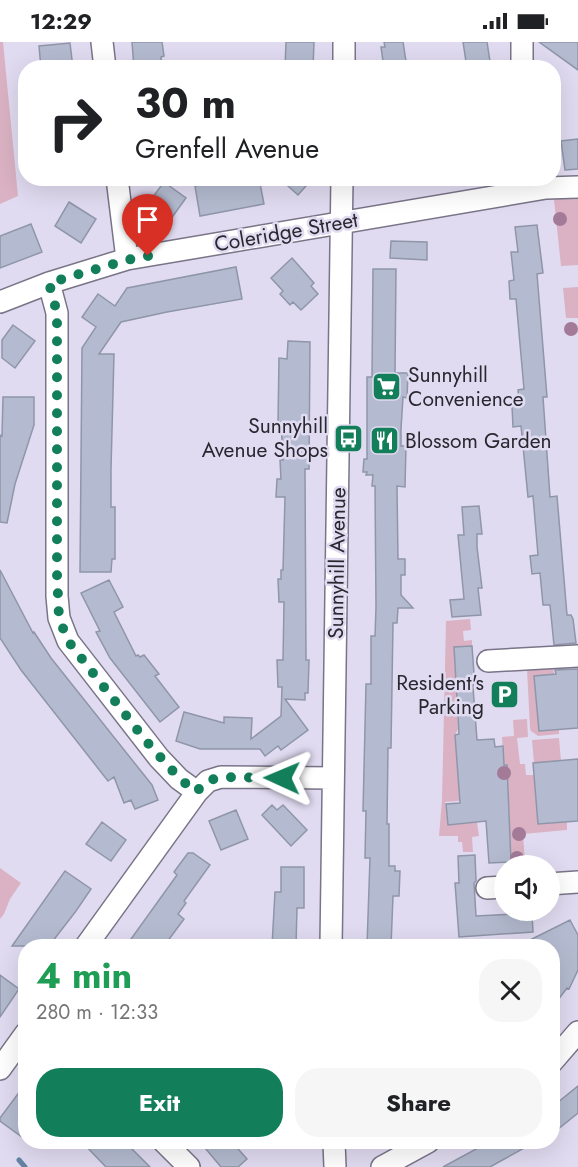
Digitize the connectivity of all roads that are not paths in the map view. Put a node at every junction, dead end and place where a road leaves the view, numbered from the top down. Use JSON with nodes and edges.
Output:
{"nodes":[{"id":1,"x":102,"y":42,"type":"edge"},
{"id":2,"x":345,"y":42,"type":"edge"},
{"id":3,"x":522,"y":42,"type":"edge"},
{"id":4,"x":104,"y":60,"type":"edge"},
{"id":5,"x":344,"y":60,"type":"edge"},
{"id":6,"x":522,"y":60,"type":"edge"},
{"id":7,"x":561,"y":185,"type":"edge"},
{"id":8,"x":118,"y":186,"type":"edge"},
{"id":9,"x":342,"y":186,"type":"edge"},
{"id":10,"x":530,"y":186,"type":"edge"},
{"id":11,"x":578,"y":187,"type":"edge"},
{"id":12,"x":342,"y":222,"type":"junction"},
{"id":13,"x":127,"y":260,"type":"junction"},
{"id":14,"x":49,"y":283,"type":"junction"},
{"id":15,"x":0,"y":302,"type":"edge"},
{"id":16,"x":578,"y":656,"type":"edge"},
{"id":17,"x":488,"y":662,"type":"dead end"},
{"id":18,"x":333,"y":778,"type":"junction"},
{"id":19,"x":196,"y":792,"type":"junction"},
{"id":20,"x":578,"y":882,"type":"edge"},
{"id":21,"x":560,"y":883,"type":"edge"},
{"id":22,"x":92,"y":939,"type":"edge"},
{"id":23,"x":331,"y":939,"type":"edge"},
{"id":24,"x":578,"y":1032,"type":"edge"},
{"id":25,"x":18,"y":1045,"type":"edge"},
{"id":26,"x":560,"y":1053,"type":"edge"},
{"id":27,"x":0,"y":1069,"type":"edge"},
{"id":28,"x":171,"y":1149,"type":"edge"},
{"id":29,"x":335,"y":1149,"type":"edge"},
{"id":30,"x":415,"y":1149,"type":"edge"},
{"id":31,"x":189,"y":1167,"type":"edge"},
{"id":32,"x":336,"y":1167,"type":"edge"},
{"id":33,"x":382,"y":1167,"type":"edge"}],
"edges":[{"from":1,"to":4,"type":"street"},
{"from":2,"to":5,"type":"street"},
{"from":3,"to":6,"type":"street"},
{"from":7,"to":11,"type":"street","name":"Coleridge Street"},
{"from":8,"to":13,"type":"street"},
{"from":9,"to":12,"type":"street","name":"Sunnyhill Avenue"},
{"from":10,"to":12,"type":"street","name":"Coleridge Street"},
{"from":12,"to":13,"type":"street","name":"Coleridge Street"},
{"from":12,"to":18,"type":"street","name":"Sunnyhill Avenue"},
{"from":13,"to":14,"type":"street","name":"Coleridge Street"},
{"from":14,"to":15,"type":"street","name":"Coleridge Street"},
{"from":14,"to":19,"type":"street"},
{"from":16,"to":17,"type":"street"},
{"from":18,"to":19,"type":"street"},
{"from":18,"to":23,"type":"street","name":"Sunnyhill Avenue"},
{"from":19,"to":22,"type":"street"},
{"from":20,"to":21,"type":"street"},
{"from":24,"to":26,"type":"street"},
{"from":25,"to":27,"type":"street"},
{"from":28,"to":31,"type":"street"},
{"from":29,"to":32,"type":"street"},
{"from":30,"to":33,"type":"street"}]}
